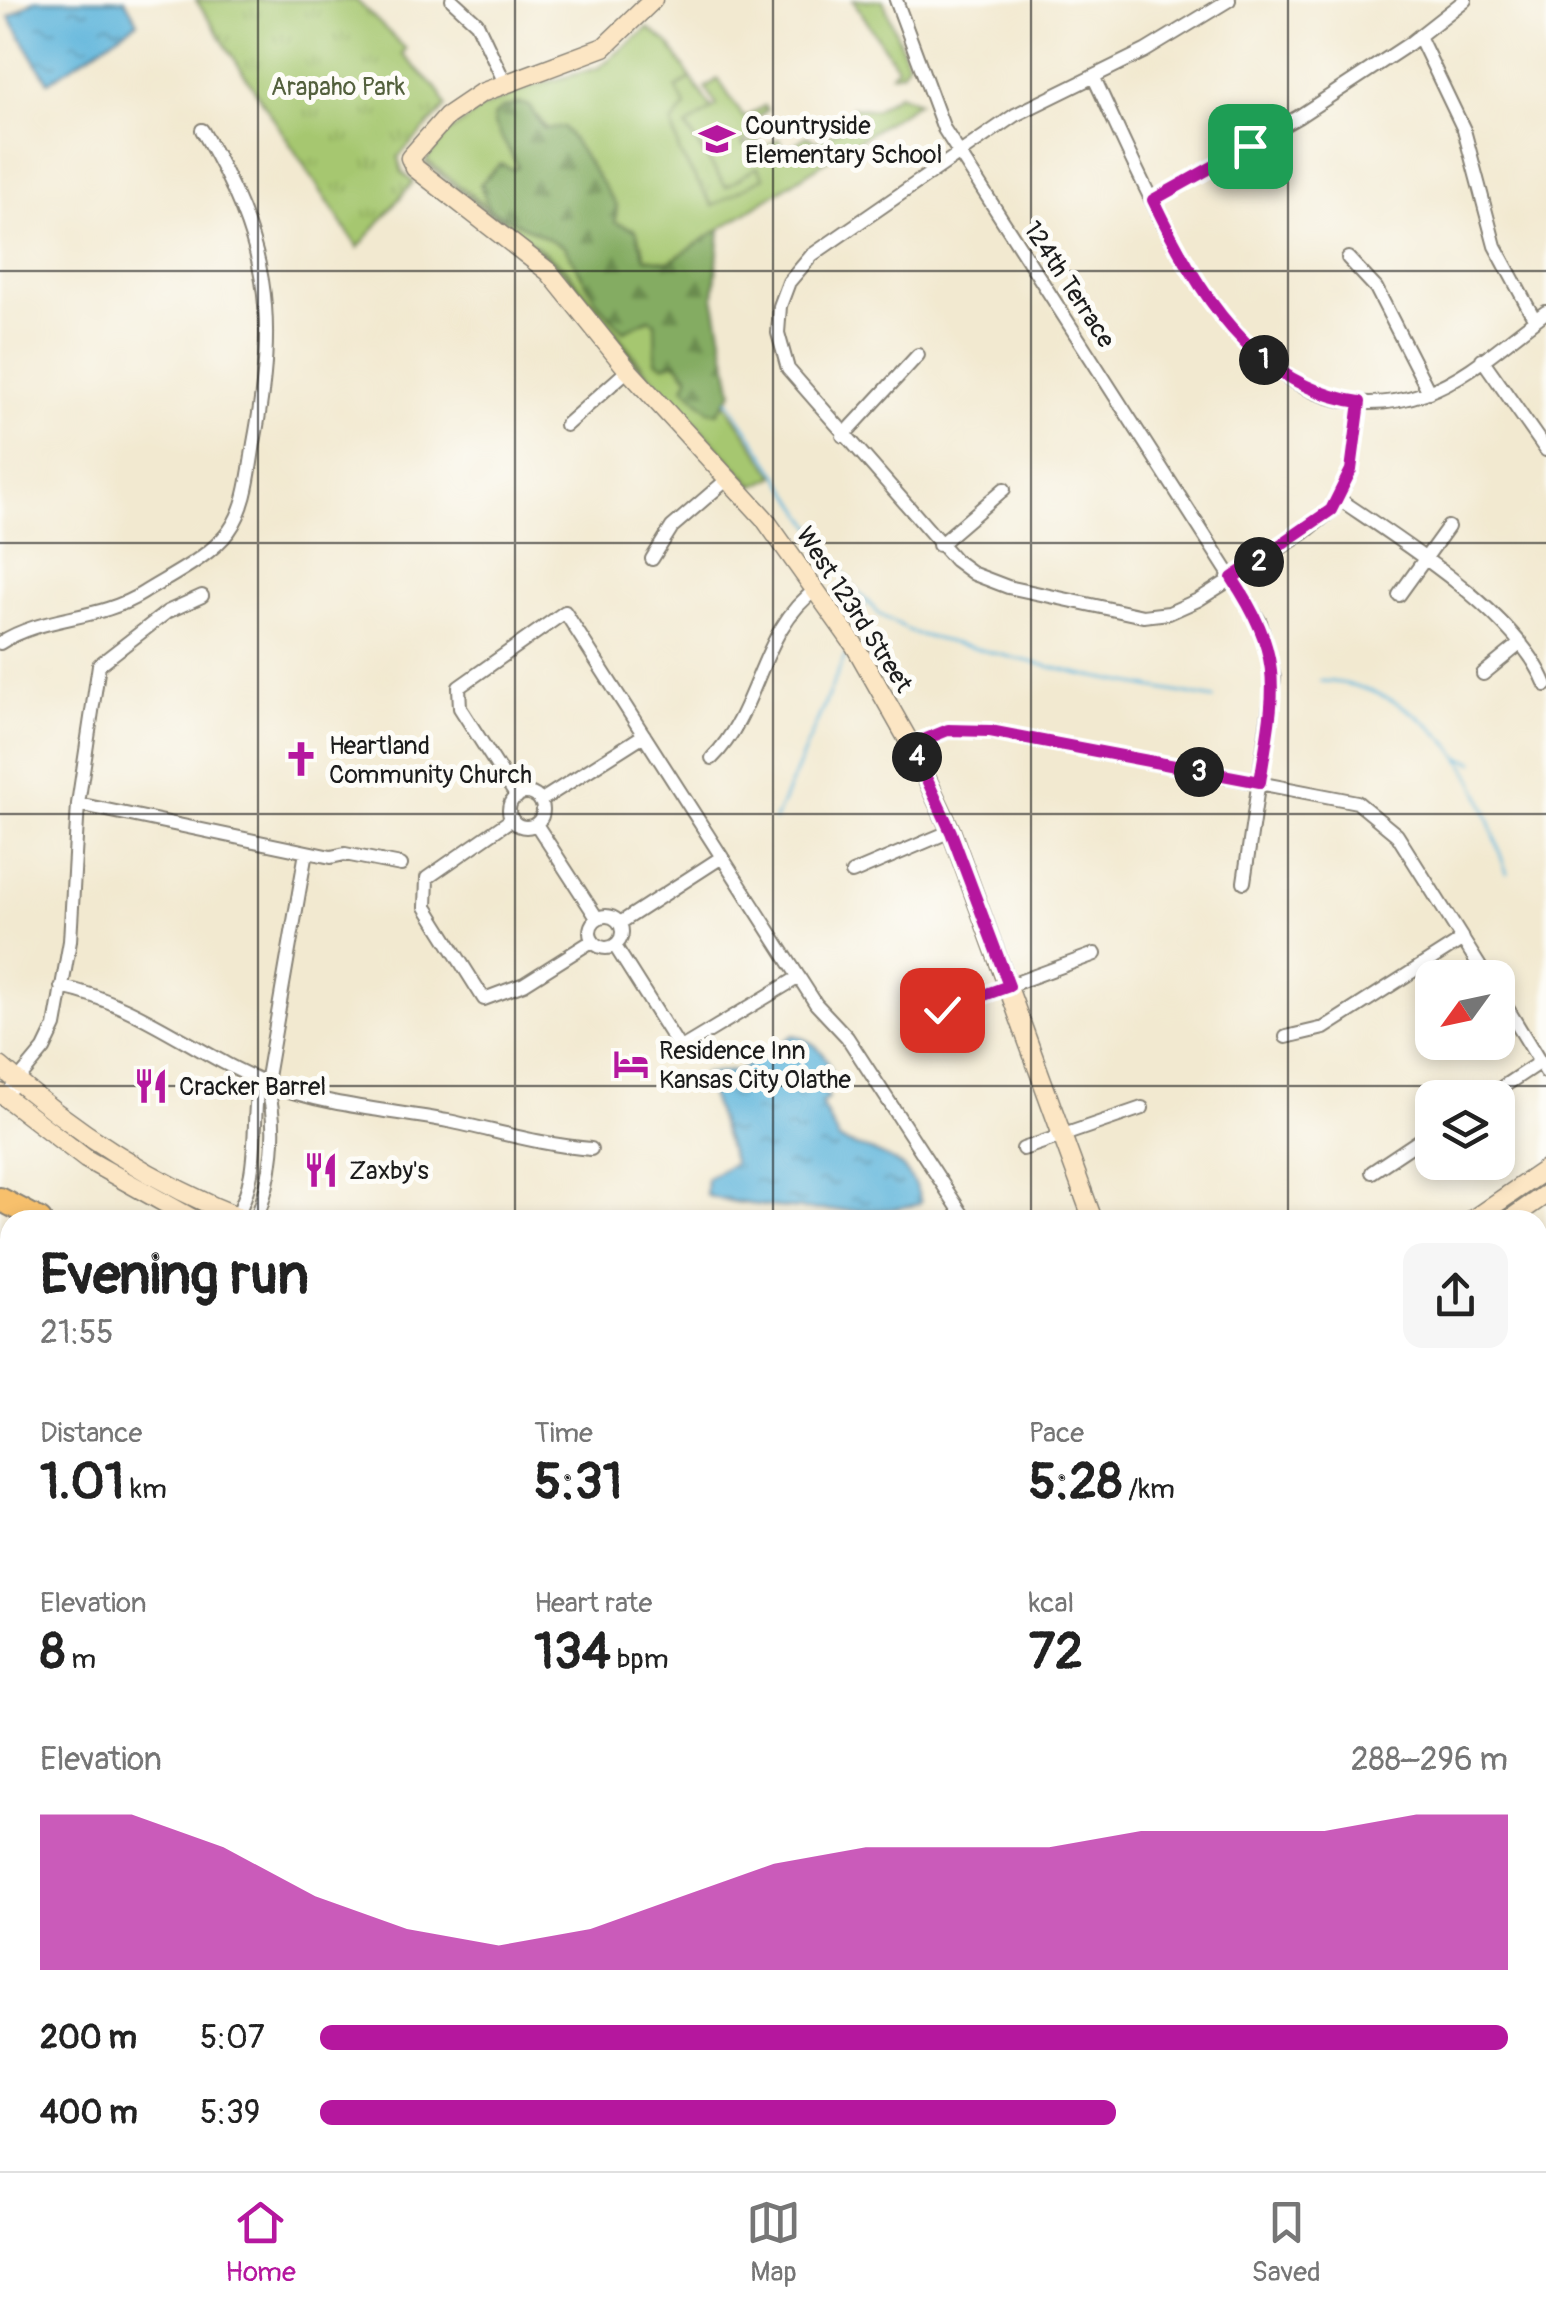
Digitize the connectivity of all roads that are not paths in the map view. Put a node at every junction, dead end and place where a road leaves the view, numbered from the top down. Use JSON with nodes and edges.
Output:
{"nodes":[{"id":1,"x":452,"y":0,"type":"edge"},
{"id":2,"x":654,"y":0,"type":"edge"},
{"id":3,"x":896,"y":0,"type":"edge"},
{"id":4,"x":1229,"y":0,"type":"edge"},
{"id":5,"x":1465,"y":0,"type":"edge"},
{"id":6,"x":1419,"y":36,"type":"junction"},
{"id":7,"x":1094,"y":78,"type":"junction"},
{"id":8,"x":504,"y":81,"type":"junction"},
{"id":9,"x":202,"y":130,"type":"dead end"},
{"id":10,"x":962,"y":156,"type":"junction"},
{"id":11,"x":1153,"y":200,"type":"junction"},
{"id":12,"x":1348,"y":258,"type":"dead end"},
{"id":13,"x":1540,"y":316,"type":"edge"},
{"id":14,"x":918,"y":355,"type":"dead end"},
{"id":15,"x":1482,"y":359,"type":"junction"},
{"id":16,"x":628,"y":370,"type":"junction"},
{"id":17,"x":1429,"y":392,"type":"junction"},
{"id":18,"x":1360,"y":402,"type":"junction"},
{"id":19,"x":566,"y":425,"type":"dead end"},
{"id":20,"x":843,"y":436,"type":"junction"},
{"id":21,"x":1546,"y":450,"type":"edge"},
{"id":22,"x":730,"y":476,"type":"junction"},
{"id":23,"x":1004,"y":489,"type":"dead end"},
{"id":24,"x":1339,"y":498,"type":"junction"},
{"id":25,"x":1448,"y":527,"type":"dead end"},
{"id":26,"x":940,"y":545,"type":"junction"},
{"id":27,"x":652,"y":559,"type":"dead end"},
{"id":28,"x":1424,"y":561,"type":"junction"},
{"id":29,"x":1232,"y":578,"type":"junction"},
{"id":30,"x":817,"y":589,"type":"junction"},
{"id":31,"x":1399,"y":595,"type":"dead end"},
{"id":32,"x":202,"y":596,"type":"dead end"},
{"id":33,"x":0,"y":643,"type":"edge"},
{"id":34,"x":1521,"y":644,"type":"junction"},
{"id":35,"x":1482,"y":674,"type":"dead end"},
{"id":36,"x":1546,"y":685,"type":"edge"},
{"id":37,"x":644,"y":735,"type":"junction"},
{"id":38,"x":911,"y":745,"type":"junction"},
{"id":39,"x":712,"y":758,"type":"dead end"},
{"id":40,"x":1260,"y":782,"type":"junction"},
{"id":41,"x":517,"y":796,"type":"junction"},
{"id":42,"x":540,"y":801,"type":"junction"},
{"id":43,"x":78,"y":804,"type":"junction"},
{"id":44,"x":512,"y":819,"type":"junction"},
{"id":45,"x":536,"y":824,"type":"junction"},
{"id":46,"x":951,"y":832,"type":"junction"},
{"id":47,"x":306,"y":852,"type":"junction"},
{"id":48,"x":722,"y":857,"type":"junction"},
{"id":49,"x":402,"y":865,"type":"dead end"},
{"id":50,"x":852,"y":873,"type":"dead end"},
{"id":51,"x":1244,"y":882,"type":"dead end"},
{"id":52,"x":598,"y":918,"type":"junction"},
{"id":53,"x":620,"y":924,"type":"junction"},
{"id":54,"x":1463,"y":939,"type":"junction"},
{"id":55,"x":592,"y":940,"type":"junction"},
{"id":56,"x":615,"y":946,"type":"junction"},
{"id":57,"x":1095,"y":954,"type":"dead end"},
{"id":58,"x":1476,"y":960,"type":"edge"},
{"id":59,"x":799,"y":978,"type":"junction"},
{"id":60,"x":1009,"y":986,"type":"junction"},
{"id":61,"x":62,"y":987,"type":"junction"},
{"id":62,"x":942,"y":1010,"type":"dead end"},
{"id":63,"x":1515,"y":1022,"type":"edge"},
{"id":64,"x":1286,"y":1037,"type":"dead end"},
{"id":65,"x":0,"y":1066,"type":"edge"},
{"id":66,"x":1543,"y":1067,"type":"edge"},
{"id":67,"x":16,"y":1081,"type":"junction"},
{"id":68,"x":1515,"y":1082,"type":"edge"},
{"id":69,"x":266,"y":1083,"type":"junction"},
{"id":70,"x":2,"y":1095,"type":"edge"},
{"id":71,"x":1142,"y":1108,"type":"dead end"},
{"id":72,"x":1063,"y":1137,"type":"junction"},
{"id":73,"x":1415,"y":1143,"type":"edge"},
{"id":74,"x":591,"y":1149,"type":"dead end"},
{"id":75,"x":1024,"y":1149,"type":"dead end"},
{"id":76,"x":1546,"y":1170,"type":"edge"},
{"id":77,"x":1372,"y":1172,"type":"dead end"},
{"id":78,"x":1546,"y":1194,"type":"edge"},
{"id":79,"x":177,"y":1210,"type":"edge"},
{"id":80,"x":226,"y":1210,"type":"edge"},
{"id":81,"x":246,"y":1210,"type":"edge"},
{"id":82,"x":960,"y":1210,"type":"edge"},
{"id":83,"x":1090,"y":1210,"type":"edge"},
{"id":84,"x":1487,"y":1210,"type":"edge"},
{"id":85,"x":1523,"y":1210,"type":"edge"}],
"edges":[{"from":1,"to":8,"type":"street"},
{"from":2,"to":8,"type":"street"},
{"from":3,"to":10,"type":"street","name":"124th Terrace"},
{"from":4,"to":7,"type":"street"},
{"from":5,"to":6,"type":"street"},
{"from":6,"to":11,"type":"street"},
{"from":6,"to":13,"type":"street"},
{"from":7,"to":10,"type":"street"},
{"from":7,"to":11,"type":"street"},
{"from":8,"to":16,"type":"street","name":"West 123rd Street"},
{"from":9,"to":33,"type":"street"},
{"from":10,"to":20,"type":"street"},
{"from":10,"to":29,"type":"street","name":"124th Terrace"},
{"from":11,"to":18,"type":"street"},
{"from":12,"to":17,"type":"street"},
{"from":13,"to":15,"type":"street"},
{"from":14,"to":20,"type":"street"},
{"from":15,"to":17,"type":"street"},
{"from":15,"to":21,"type":"street"},
{"from":16,"to":19,"type":"street"},
{"from":16,"to":22,"type":"street","name":"West 123rd Street"},
{"from":17,"to":18,"type":"street"},
{"from":18,"to":24,"type":"street"},
{"from":20,"to":26,"type":"street"},
{"from":22,"to":27,"type":"street"},
{"from":22,"to":30,"type":"street","name":"West 123rd Street"},
{"from":23,"to":26,"type":"street"},
{"from":24,"to":28,"type":"street"},
{"from":24,"to":29,"type":"street"},
{"from":25,"to":28,"type":"street"},
{"from":26,"to":29,"type":"street"},
{"from":28,"to":31,"type":"street"},
{"from":28,"to":34,"type":"street"},
{"from":29,"to":40,"type":"street","name":"124th Terrace"},
{"from":30,"to":38,"type":"street","name":"West 123rd Street"},
{"from":30,"to":39,"type":"street"},
{"from":32,"to":43,"type":"street"},
{"from":34,"to":35,"type":"street"},
{"from":34,"to":36,"type":"street"},
{"from":37,"to":41,"type":"street"},
{"from":37,"to":42,"type":"street"},
{"from":37,"to":48,"type":"street"},
{"from":38,"to":40,"type":"street"},
{"from":38,"to":46,"type":"street","name":"West 123rd Street"},
{"from":40,"to":51,"type":"street","name":"124th Terrace"},
{"from":40,"to":54,"type":"street"},
{"from":41,"to":42,"type":"street"},
{"from":41,"to":44,"type":"street"},
{"from":42,"to":45,"type":"street"},
{"from":43,"to":47,"type":"street"},
{"from":43,"to":61,"type":"street"},
{"from":44,"to":45,"type":"street"},
{"from":44,"to":55,"type":"street"},
{"from":45,"to":52,"type":"street"},
{"from":46,"to":50,"type":"street"},
{"from":46,"to":60,"type":"street","name":"West 123rd Street"},
{"from":47,"to":49,"type":"street"},
{"from":47,"to":69,"type":"street"},
{"from":48,"to":53,"type":"street"},
{"from":48,"to":59,"type":"street"},
{"from":52,"to":53,"type":"street"},
{"from":52,"to":55,"type":"street"},
{"from":53,"to":56,"type":"street"},
{"from":54,"to":58,"type":"street"},
{"from":54,"to":64,"type":"street"},
{"from":55,"to":56,"type":"street"},
{"from":56,"to":59,"type":"street"},
{"from":57,"to":60,"type":"street"},
{"from":59,"to":82,"type":"street"},
{"from":60,"to":62,"type":"street"},
{"from":60,"to":72,"type":"street","name":"West 123rd Street"},
{"from":61,"to":67,"type":"street"},
{"from":61,"to":69,"type":"street"},
{"from":63,"to":66,"type":"street"},
{"from":65,"to":67,"type":"street"},
{"from":66,"to":68,"type":"street"},
{"from":67,"to":70,"type":"street"},
{"from":67,"to":80,"type":"street"},
{"from":69,"to":74,"type":"street"},
{"from":69,"to":81,"type":"street"},
{"from":70,"to":79,"type":"street"},
{"from":71,"to":72,"type":"street"},
{"from":72,"to":75,"type":"street"},
{"from":72,"to":83,"type":"street","name":"West 123rd Street"},
{"from":73,"to":77,"type":"street"},
{"from":76,"to":84,"type":"street"},
{"from":78,"to":85,"type":"street"}]}
